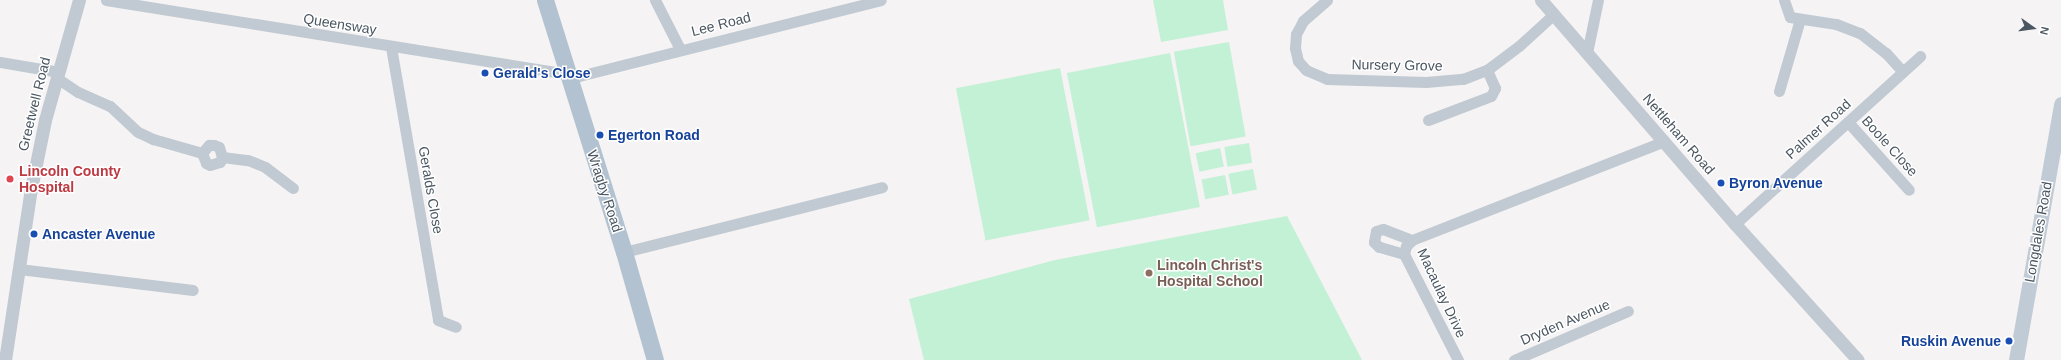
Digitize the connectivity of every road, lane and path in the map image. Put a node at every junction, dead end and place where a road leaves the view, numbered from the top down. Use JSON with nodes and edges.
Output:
{"nodes":[{"id":1,"x":79,"y":0,"type":"edge"},
{"id":2,"x":106,"y":0,"type":"edge"},
{"id":3,"x":545,"y":0,"type":"edge"},
{"id":4,"x":655,"y":0,"type":"edge"},
{"id":5,"x":881,"y":0,"type":"edge"},
{"id":6,"x":1327,"y":0,"type":"edge"},
{"id":7,"x":1541,"y":0,"type":"edge"},
{"id":8,"x":1598,"y":0,"type":"edge"},
{"id":9,"x":1784,"y":0,"type":"edge"},
{"id":10,"x":1554,"y":14,"type":"junction"},
{"id":11,"x":1800,"y":20,"type":"junction"},
{"id":12,"x":391,"y":47,"type":"junction"},
{"id":13,"x":680,"y":49,"type":"junction"},
{"id":14,"x":1588,"y":53,"type":"junction"},
{"id":15,"x":1920,"y":56,"type":"dead end"},
{"id":16,"x":0,"y":62,"type":"edge"},
{"id":17,"x":1487,"y":70,"type":"junction"},
{"id":18,"x":1903,"y":72,"type":"junction"},
{"id":19,"x":58,"y":75,"type":"junction"},
{"id":20,"x":569,"y":76,"type":"junction"},
{"id":21,"x":1779,"y":91,"type":"dead end"},
{"id":22,"x":2061,"y":104,"type":"edge"},
{"id":23,"x":1428,"y":120,"type":"dead end"},
{"id":24,"x":1848,"y":122,"type":"junction"},
{"id":25,"x":1664,"y":141,"type":"junction"},
{"id":26,"x":882,"y":187,"type":"dead end"},
{"id":27,"x":293,"y":188,"type":"dead end"},
{"id":28,"x":1909,"y":190,"type":"dead end"},
{"id":29,"x":1735,"y":224,"type":"junction"},
{"id":30,"x":1412,"y":240,"type":"junction"},
{"id":31,"x":624,"y":252,"type":"junction"},
{"id":32,"x":1404,"y":254,"type":"junction"},
{"id":33,"x":19,"y":269,"type":"junction"},
{"id":34,"x":193,"y":290,"type":"dead end"},
{"id":35,"x":1628,"y":311,"type":"dead end"},
{"id":36,"x":456,"y":327,"type":"dead end"},
{"id":37,"x":5,"y":360,"type":"edge"},
{"id":38,"x":655,"y":360,"type":"edge"},
{"id":39,"x":1458,"y":360,"type":"edge"},
{"id":40,"x":1514,"y":360,"type":"edge"},
{"id":41,"x":1858,"y":360,"type":"edge"},
{"id":42,"x":2016,"y":360,"type":"edge"}],
"edges":[{"from":1,"to":19,"type":"street","name":"Greetwell Road"},
{"from":2,"to":12,"type":"street","name":"Queensway"},
{"from":3,"to":20,"type":"main road","name":"Wragby Road"},
{"from":4,"to":13,"type":"street"},
{"from":5,"to":13,"type":"street","name":"Lee Road"},
{"from":6,"to":17,"type":"street","name":"Nursery Grove"},
{"from":7,"to":10,"type":"street","name":"Nettleham Road"},
{"from":8,"to":14,"type":"street"},
{"from":9,"to":11,"type":"street"},
{"from":10,"to":14,"type":"street","name":"Nettleham Road"},
{"from":10,"to":17,"type":"street","name":"Nursery Grove"},
{"from":11,"to":18,"type":"street"},
{"from":11,"to":21,"type":"street"},
{"from":12,"to":20,"type":"street","name":"Queensway"},
{"from":12,"to":36,"type":"street","name":"Geralds Close"},
{"from":13,"to":20,"type":"street","name":"Lee Road"},
{"from":14,"to":25,"type":"street","name":"Nettleham Road"},
{"from":15,"to":18,"type":"street","name":"Palmer Road"},
{"from":16,"to":19,"type":"street"},
{"from":17,"to":23,"type":"street"},
{"from":18,"to":24,"type":"street","name":"Palmer Road"},
{"from":19,"to":27,"type":"street"},
{"from":19,"to":33,"type":"street","name":"Greetwell Road"},
{"from":20,"to":31,"type":"main road","name":"Wragby Road"},
{"from":22,"to":42,"type":"main road","name":"Longdales Road"},
{"from":24,"to":28,"type":"street","name":"Boole Close"},
{"from":24,"to":29,"type":"street","name":"Palmer Road"},
{"from":25,"to":29,"type":"street","name":"Nettleham Road"},
{"from":25,"to":30,"type":"street"},
{"from":26,"to":31,"type":"street"},
{"from":29,"to":41,"type":"street","name":"Nettleham Road"},
{"from":30,"to":32,"type":"street","name":"Macaulay Drive"},
{"from":30,"to":32,"type":"street"},
{"from":31,"to":38,"type":"main road","name":"Wragby Road"},
{"from":32,"to":39,"type":"street","name":"Macaulay Drive"},
{"from":33,"to":34,"type":"street"},
{"from":33,"to":37,"type":"street","name":"Greetwell Road"},
{"from":35,"to":40,"type":"street","name":"Dryden Avenue"}]}
